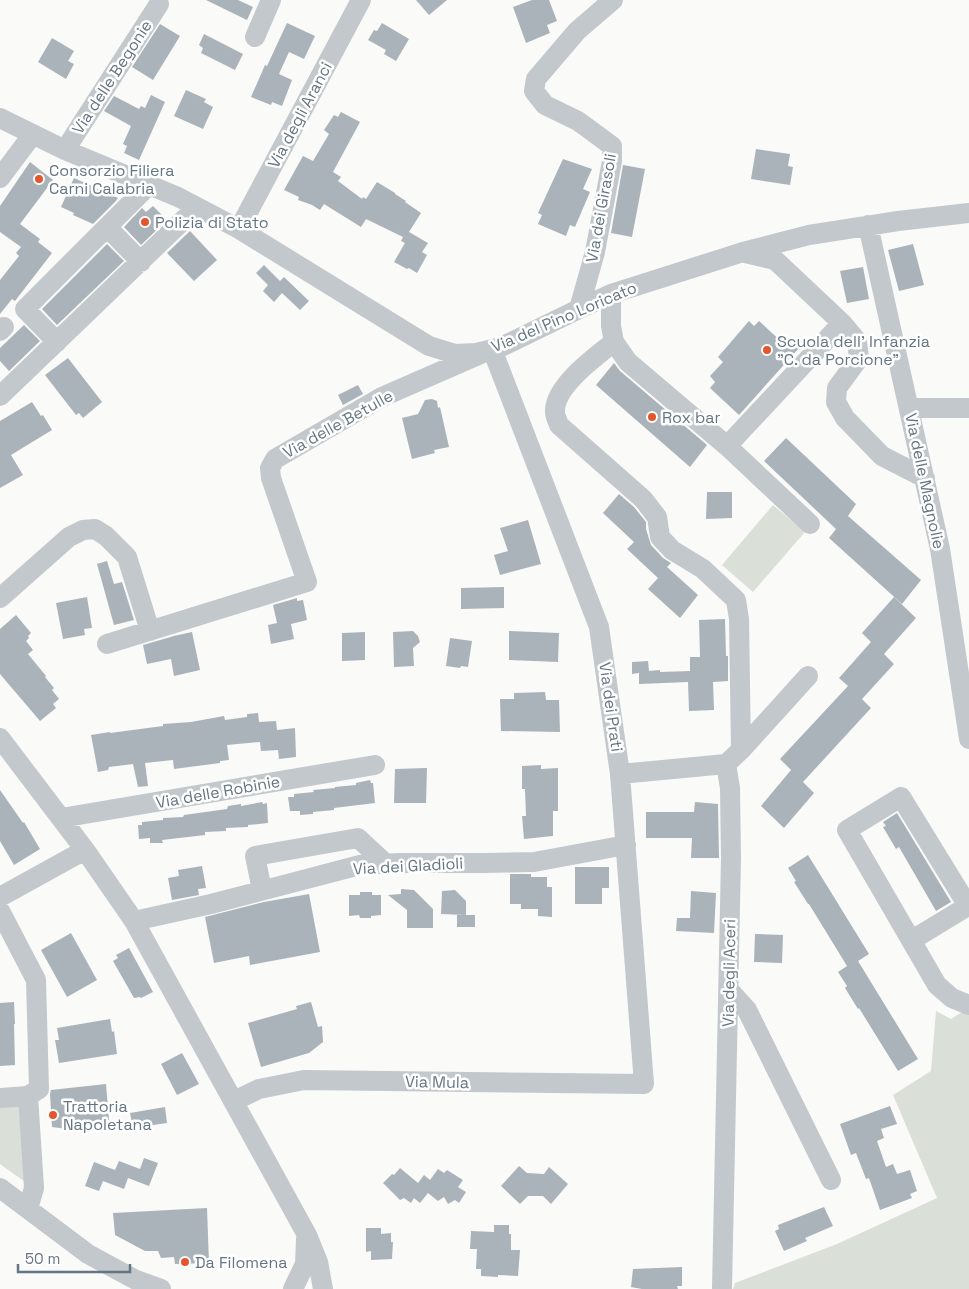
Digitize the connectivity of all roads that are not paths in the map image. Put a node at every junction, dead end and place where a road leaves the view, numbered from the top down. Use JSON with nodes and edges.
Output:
{"nodes":[{"id":1,"x":271,"y":0,"type":"edge"},
{"id":2,"x":361,"y":0,"type":"edge"},
{"id":3,"x":613,"y":0,"type":"edge"},
{"id":4,"x":159,"y":4,"type":"dead end"},
{"id":5,"x":255,"y":37,"type":"dead end"},
{"id":6,"x":0,"y":118,"type":"edge"},
{"id":7,"x":33,"y":134,"type":"junction"},
{"id":8,"x":65,"y":150,"type":"junction"},
{"id":9,"x":0,"y":178,"type":"edge"},
{"id":10,"x":149,"y":185,"type":"junction"},
{"id":11,"x":198,"y":207,"type":"junction"},
{"id":12,"x":969,"y":213,"type":"edge"},
{"id":13,"x":868,"y":225,"type":"junction"},
{"id":14,"x":107,"y":227,"type":"junction"},
{"id":15,"x":239,"y":229,"type":"junction"},
{"id":16,"x":743,"y":252,"type":"junction"},
{"id":17,"x":141,"y":262,"type":"junction"},
{"id":18,"x":611,"y":294,"type":"junction"},
{"id":19,"x":579,"y":309,"type":"junction"},
{"id":20,"x":842,"y":324,"type":"junction"},
{"id":21,"x":56,"y":342,"type":"junction"},
{"id":22,"x":614,"y":342,"type":"junction"},
{"id":23,"x":492,"y":349,"type":"junction"},
{"id":24,"x":3,"y":386,"type":"edge"},
{"id":25,"x":909,"y":408,"type":"junction"},
{"id":26,"x":969,"y":408,"type":"edge"},
{"id":27,"x":727,"y":446,"type":"junction"},
{"id":28,"x":925,"y":478,"type":"junction"},
{"id":29,"x":810,"y":524,"type":"dead end"},
{"id":30,"x":0,"y":598,"type":"edge"},
{"id":31,"x":150,"y":631,"type":"junction"},
{"id":32,"x":108,"y":644,"type":"dead end"},
{"id":33,"x":808,"y":676,"type":"dead end"},
{"id":34,"x":0,"y":738,"type":"edge"},
{"id":35,"x":969,"y":739,"type":"edge"},
{"id":36,"x":741,"y":750,"type":"junction"},
{"id":37,"x":726,"y":764,"type":"junction"},
{"id":38,"x":375,"y":765,"type":"dead end"},
{"id":39,"x":620,"y":774,"type":"junction"},
{"id":40,"x":61,"y":818,"type":"junction"},
{"id":41,"x":626,"y":846,"type":"junction"},
{"id":42,"x":85,"y":850,"type":"junction"},
{"id":43,"x":386,"y":864,"type":"junction"},
{"id":44,"x":262,"y":890,"type":"junction"},
{"id":45,"x":0,"y":897,"type":"edge"},
{"id":46,"x":0,"y":911,"type":"edge"},
{"id":47,"x":134,"y":921,"type":"junction"},
{"id":48,"x":912,"y":940,"type":"junction"},
{"id":49,"x":728,"y":990,"type":"junction"},
{"id":50,"x":964,"y":1001,"type":"edge"},
{"id":51,"x":644,"y":1084,"type":"joint"},
{"id":52,"x":28,"y":1096,"type":"junction"},
{"id":53,"x":0,"y":1098,"type":"edge"},
{"id":54,"x":234,"y":1101,"type":"junction"},
{"id":55,"x":831,"y":1180,"type":"dead end"},
{"id":56,"x":0,"y":1188,"type":"edge"},
{"id":57,"x":28,"y":1209,"type":"junction"},
{"id":58,"x":307,"y":1235,"type":"junction"},
{"id":59,"x":161,"y":1289,"type":"edge"},
{"id":60,"x":295,"y":1289,"type":"edge"},
{"id":61,"x":318,"y":1289,"type":"edge"},
{"id":62,"x":323,"y":1289,"type":"edge"},
{"id":63,"x":722,"y":1289,"type":"edge"}],
"edges":[{"from":1,"to":5,"type":"street"},
{"from":2,"to":15,"type":"street","name":"Via degli Aranci"},
{"from":3,"to":19,"type":"street","name":"Via dei Girasoli"},
{"from":4,"to":8,"type":"street","name":"Via delle Begonie"},
{"from":6,"to":7,"type":"street","name":"Via del Pino Loricato"},
{"from":7,"to":8,"type":"street","name":"Via del Pino Loricato"},
{"from":7,"to":9,"type":"street"},
{"from":8,"to":10,"type":"street","name":"Via del Pino Loricato"},
{"from":10,"to":11,"type":"street","name":"Via del Pino Loricato"},
{"from":10,"to":14,"type":"street"},
{"from":11,"to":15,"type":"street","name":"Via del Pino Loricato"},
{"from":11,"to":17,"type":"street"},
{"from":12,"to":13,"type":"street","name":"Via del Pino Loricato"},
{"from":13,"to":16,"type":"street","name":"Via del Pino Loricato"},
{"from":13,"to":25,"type":"street","name":"Via delle Magnolie"},
{"from":14,"to":17,"type":"street"},
{"from":14,"to":21,"type":"street"},
{"from":15,"to":23,"type":"street","name":"Via del Pino Loricato"},
{"from":16,"to":18,"type":"street","name":"Via del Pino Loricato"},
{"from":16,"to":20,"type":"street"},
{"from":17,"to":21,"type":"street"},
{"from":18,"to":19,"type":"street","name":"Via del Pino Loricato"},
{"from":18,"to":22,"type":"street"},
{"from":19,"to":23,"type":"street","name":"Via del Pino Loricato"},
{"from":20,"to":27,"type":"street"},
{"from":20,"to":28,"type":"street"},
{"from":21,"to":24,"type":"street"},
{"from":22,"to":27,"type":"street"},
{"from":22,"to":36,"type":"street"},
{"from":23,"to":31,"type":"street","name":"Via delle Betulle"},
{"from":23,"to":39,"type":"street","name":"Via dei Prati"},
{"from":25,"to":26,"type":"street"},
{"from":25,"to":28,"type":"street","name":"Via delle Magnolie"},
{"from":27,"to":29,"type":"street"},
{"from":28,"to":35,"type":"street","name":"Via delle Magnolie"},
{"from":30,"to":31,"type":"street"},
{"from":31,"to":32,"type":"street","name":"Via delle Betulle"},
{"from":33,"to":36,"type":"street"},
{"from":34,"to":40,"type":"street"},
{"from":36,"to":37,"type":"street"},
{"from":37,"to":39,"type":"street"},
{"from":37,"to":49,"type":"street","name":"Via degli Aceri"},
{"from":38,"to":40,"type":"street","name":"Via delle Robinie"},
{"from":39,"to":41,"type":"street","name":"Via dei Prati"},
{"from":40,"to":42,"type":"street"},
{"from":41,"to":43,"type":"street","name":"Via dei Gladioli"},
{"from":41,"to":51,"type":"street","name":"Via dei Prati"},
{"from":42,"to":45,"type":"street"},
{"from":42,"to":47,"type":"street"},
{"from":43,"to":44,"type":"street","name":"Via dei Gladioli"},
{"from":43,"to":44,"type":"street"},
{"from":44,"to":47,"type":"street","name":"Via dei Gladioli"},
{"from":46,"to":52,"type":"street"},
{"from":47,"to":54,"type":"street"},
{"from":48,"to":48,"type":"street"},
{"from":48,"to":50,"type":"street"},
{"from":49,"to":55,"type":"street"},
{"from":49,"to":63,"type":"street","name":"Via degli Aceri"},
{"from":51,"to":54,"type":"street","name":"Via Mula"},
{"from":52,"to":53,"type":"street"},
{"from":52,"to":57,"type":"street"},
{"from":54,"to":58,"type":"street"},
{"from":56,"to":57,"type":"street"},
{"from":57,"to":59,"type":"street"},
{"from":58,"to":60,"type":"street"},
{"from":58,"to":62,"type":"street"},
{"from":60,"to":61,"type":"street"}]}
